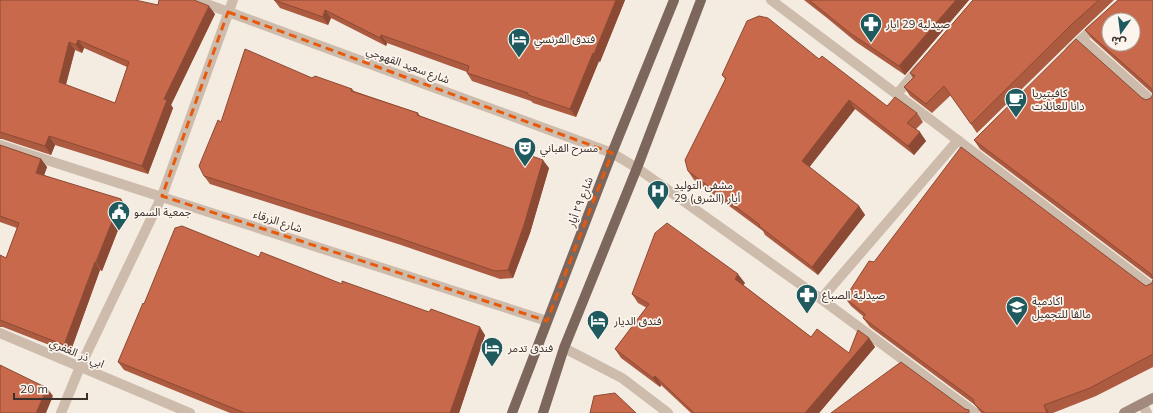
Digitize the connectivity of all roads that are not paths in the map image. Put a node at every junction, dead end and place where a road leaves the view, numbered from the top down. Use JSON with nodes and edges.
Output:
{"nodes":[{"id":1,"x":196,"y":0,"type":"edge"},
{"id":2,"x":233,"y":0,"type":"edge"},
{"id":3,"x":674,"y":0,"type":"edge"},
{"id":4,"x":701,"y":0,"type":"edge"},
{"id":5,"x":771,"y":0,"type":"edge"},
{"id":6,"x":228,"y":12,"type":"junction"},
{"id":7,"x":1101,"y":22,"type":"edge"},
{"id":8,"x":1082,"y":39,"type":"junction"},
{"id":9,"x":1065,"y":56,"type":"edge"},
{"id":10,"x":928,"y":58,"type":"edge"},
{"id":11,"x":898,"y":93,"type":"junction"},
{"id":12,"x":1153,"y":102,"type":"edge"},
{"id":13,"x":958,"y":140,"type":"junction"},
{"id":14,"x":0,"y":145,"type":"edge"},
{"id":15,"x":612,"y":153,"type":"junction"},
{"id":16,"x":637,"y":168,"type":"junction"},
{"id":17,"x":162,"y":196,"type":"junction"},
{"id":18,"x":1153,"y":288,"type":"edge"},
{"id":19,"x":821,"y":298,"type":"junction"},
{"id":20,"x":547,"y":321,"type":"junction"},
{"id":21,"x":0,"y":333,"type":"edge"},
{"id":22,"x":564,"y":348,"type":"junction"},
{"id":23,"x":80,"y":367,"type":"junction"},
{"id":24,"x":1153,"y":398,"type":"edge"},
{"id":25,"x":1145,"y":409,"type":"edge"},
{"id":26,"x":61,"y":413,"type":"edge"},
{"id":27,"x":190,"y":413,"type":"edge"},
{"id":28,"x":512,"y":413,"type":"edge"},
{"id":29,"x":543,"y":413,"type":"edge"},
{"id":30,"x":668,"y":413,"type":"edge"},
{"id":31,"x":975,"y":413,"type":"edge"},
{"id":32,"x":1124,"y":413,"type":"edge"}],
"edges":[{"from":1,"to":6,"type":"street","name":"شارع سعيد القهوجي"},
{"from":2,"to":6,"type":"street"},
{"from":3,"to":15,"type":"main road","name":"شارع ٢٩ أيار"},
{"from":4,"to":16,"type":"main road"},
{"from":5,"to":11,"type":"street"},
{"from":6,"to":15,"type":"street","name":"شارع سعيد القهوجي"},
{"from":6,"to":17,"type":"street"},
{"from":7,"to":8,"type":"street"},
{"from":8,"to":9,"type":"street"},
{"from":8,"to":12,"type":"street"},
{"from":10,"to":11,"type":"street"},
{"from":11,"to":13,"type":"street"},
{"from":13,"to":18,"type":"street"},
{"from":13,"to":19,"type":"street"},
{"from":14,"to":17,"type":"street","name":"شارع الزرقاء"},
{"from":15,"to":16,"type":"street","name":"شارع سعيد القهوجي"},
{"from":15,"to":20,"type":"main road","name":"شارع ٢٩ أيار"},
{"from":16,"to":19,"type":"street","name":"شارع سعيد القهوجي"},
{"from":16,"to":22,"type":"main road"},
{"from":17,"to":20,"type":"street","name":"شارع الزرقاء"},
{"from":17,"to":23,"type":"street"},
{"from":19,"to":31,"type":"street","name":"شارع سعيد القهوجي"},
{"from":20,"to":28,"type":"main road","name":"شارع ٢٩ أيار"},
{"from":21,"to":23,"type":"street","name":"ابي ذر الغفري"},
{"from":22,"to":29,"type":"main road"},
{"from":22,"to":30,"type":"street"},
{"from":23,"to":26,"type":"street"},
{"from":23,"to":27,"type":"street","name":"ابي ذر الغفري"},
{"from":24,"to":25,"type":"main road"},
{"from":25,"to":32,"type":"main road"}]}
